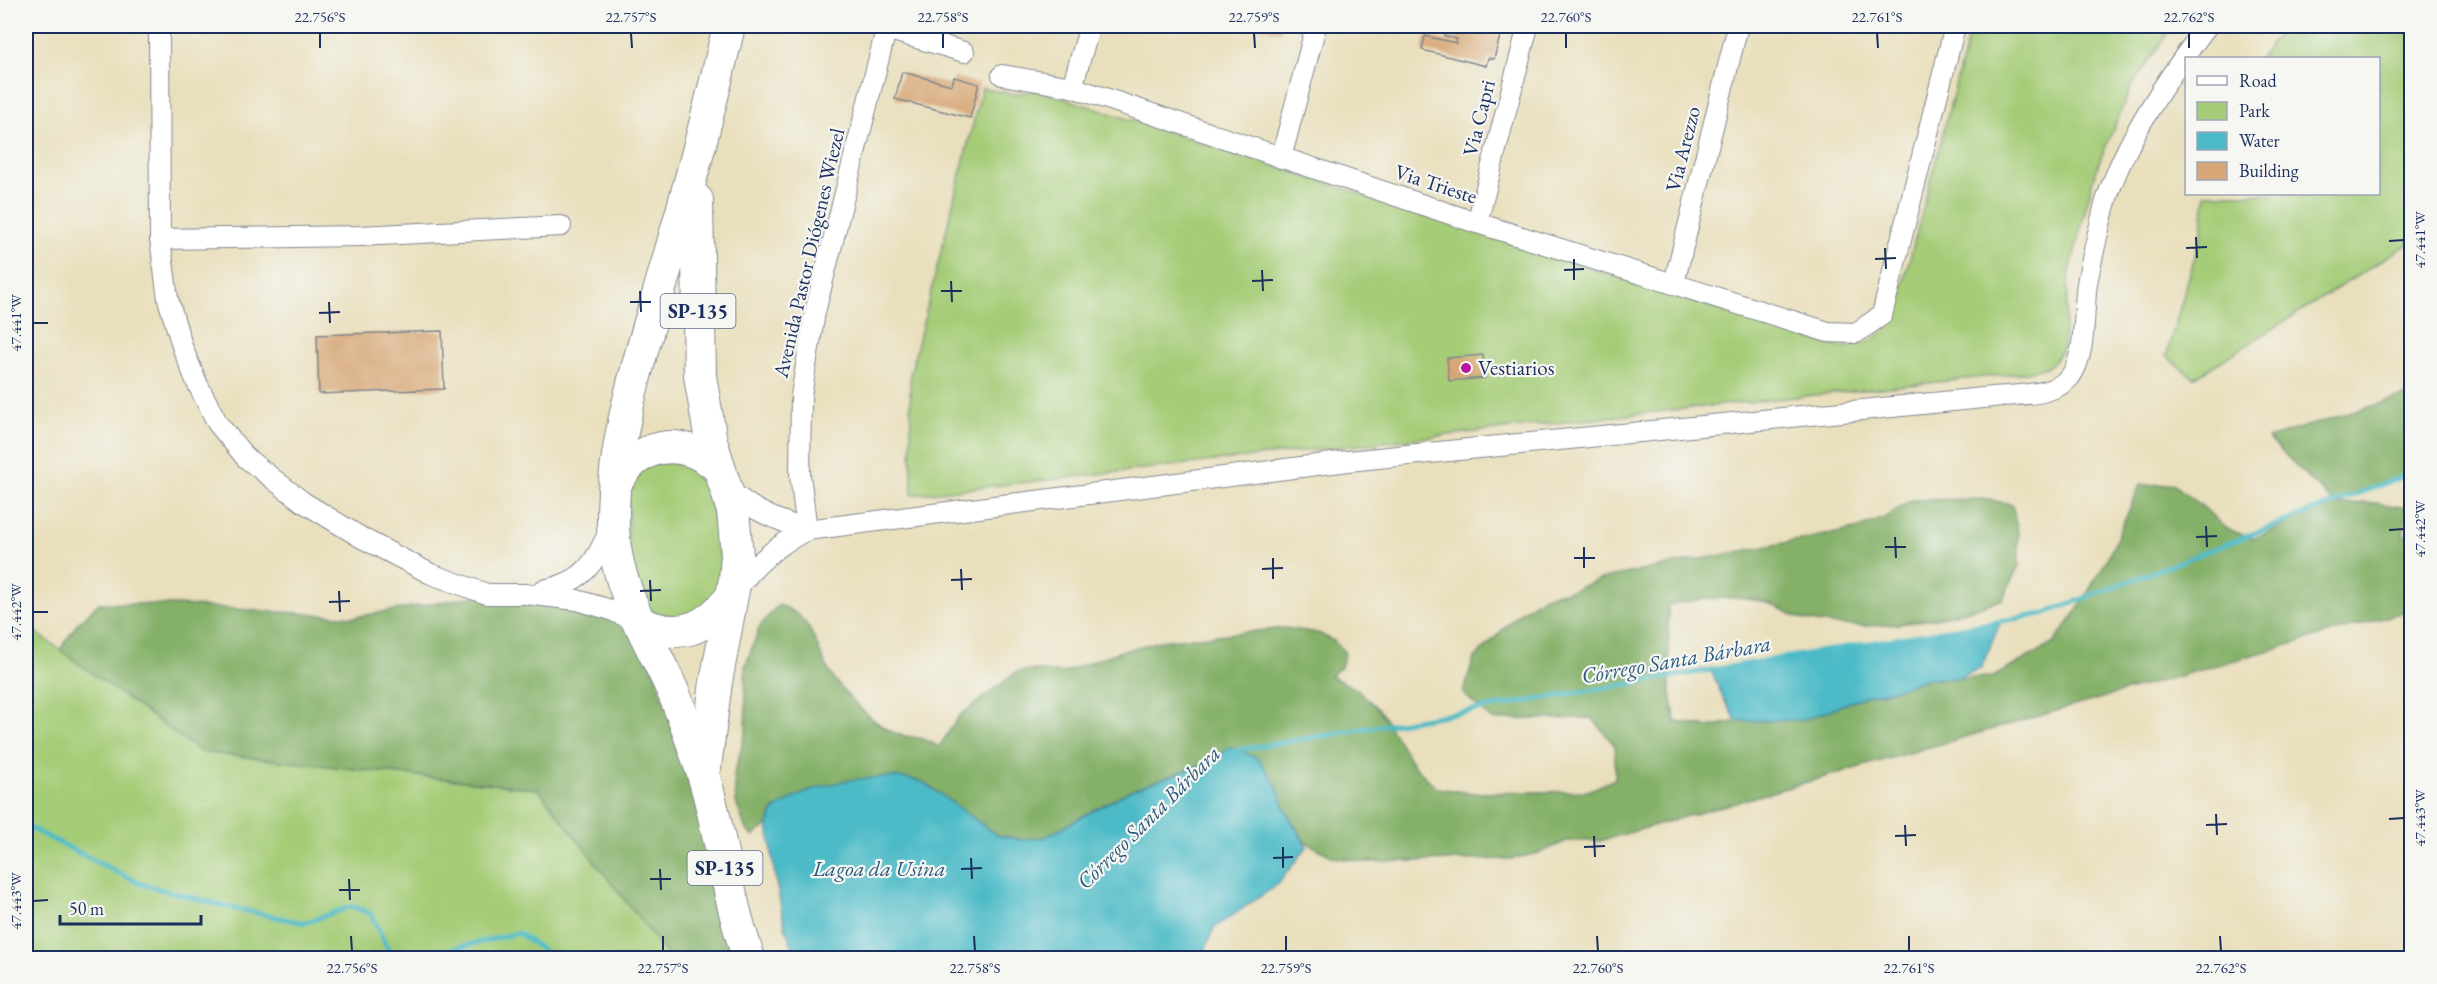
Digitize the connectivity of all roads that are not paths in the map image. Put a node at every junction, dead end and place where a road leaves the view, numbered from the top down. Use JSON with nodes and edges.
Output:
{"nodes":[{"id":1,"x":159,"y":26,"type":"edge"},
{"id":2,"x":729,"y":26,"type":"edge"},
{"id":3,"x":1090,"y":26,"type":"edge"},
{"id":4,"x":1316,"y":26,"type":"edge"},
{"id":5,"x":1528,"y":26,"type":"edge"},
{"id":6,"x":1738,"y":26,"type":"edge"},
{"id":7,"x":1955,"y":26,"type":"edge"},
{"id":8,"x":2207,"y":26,"type":"edge"},
{"id":9,"x":886,"y":27,"type":"edge"},
{"id":10,"x":964,"y":52,"type":"dead end"},
{"id":11,"x":1002,"y":75,"type":"dead end"},
{"id":12,"x":1072,"y":87,"type":"junction"},
{"id":13,"x":699,"y":154,"type":"junction"},
{"id":14,"x":1281,"y":158,"type":"junction"},
{"id":15,"x":1477,"y":223,"type":"junction"},
{"id":16,"x":561,"y":226,"type":"dead end"},
{"id":17,"x":160,"y":239,"type":"junction"},
{"id":18,"x":1674,"y":284,"type":"junction"},
{"id":19,"x":721,"y":475,"type":"junction"},
{"id":20,"x":615,"y":485,"type":"junction"},
{"id":21,"x":612,"y":524,"type":"junction"},
{"id":22,"x":807,"y":530,"type":"junction"},
{"id":23,"x":525,"y":594,"type":"junction"},
{"id":24,"x":731,"y":597,"type":"junction"},
{"id":25,"x":638,"y":622,"type":"junction"},
{"id":26,"x":704,"y":778,"type":"junction"},
{"id":27,"x":749,"y":958,"type":"edge"}],
"edges":[{"from":1,"to":17,"type":"street"},
{"from":2,"to":13,"type":"main road","number":"SP-135"},
{"from":3,"to":12,"type":"street"},
{"from":4,"to":14,"type":"street"},
{"from":5,"to":15,"type":"street","name":"Via Capri"},
{"from":6,"to":18,"type":"street","name":"Via Arezzo"},
{"from":7,"to":18,"type":"street","name":"Via Trieste"},
{"from":8,"to":22,"type":"street"},
{"from":9,"to":10,"type":"street"},
{"from":9,"to":22,"type":"street","name":"Avenida Pastor Diógenes Wiezel"},
{"from":11,"to":12,"type":"street","name":"Via Trieste"},
{"from":12,"to":14,"type":"street","name":"Via Trieste"},
{"from":13,"to":19,"type":"main road","number":"SP-135"},
{"from":13,"to":20,"type":"main road","number":"SP-135"},
{"from":14,"to":15,"type":"street","name":"Via Trieste"},
{"from":15,"to":18,"type":"street","name":"Via Trieste"},
{"from":16,"to":17,"type":"street"},
{"from":17,"to":23,"type":"street"},
{"from":19,"to":20,"type":"main road"},
{"from":19,"to":22,"type":"street"},
{"from":19,"to":24,"type":"main road","number":"SP-135"},
{"from":20,"to":21,"type":"main road","number":"SP-135"},
{"from":21,"to":23,"type":"street"},
{"from":21,"to":25,"type":"main road","number":"SP-135"},
{"from":22,"to":24,"type":"street"},
{"from":23,"to":25,"type":"street"},
{"from":24,"to":25,"type":"main road"},
{"from":24,"to":26,"type":"main road","number":"SP-135"},
{"from":25,"to":26,"type":"main road","number":"SP-135"},
{"from":26,"to":27,"type":"main road","number":"SP-135"}]}
